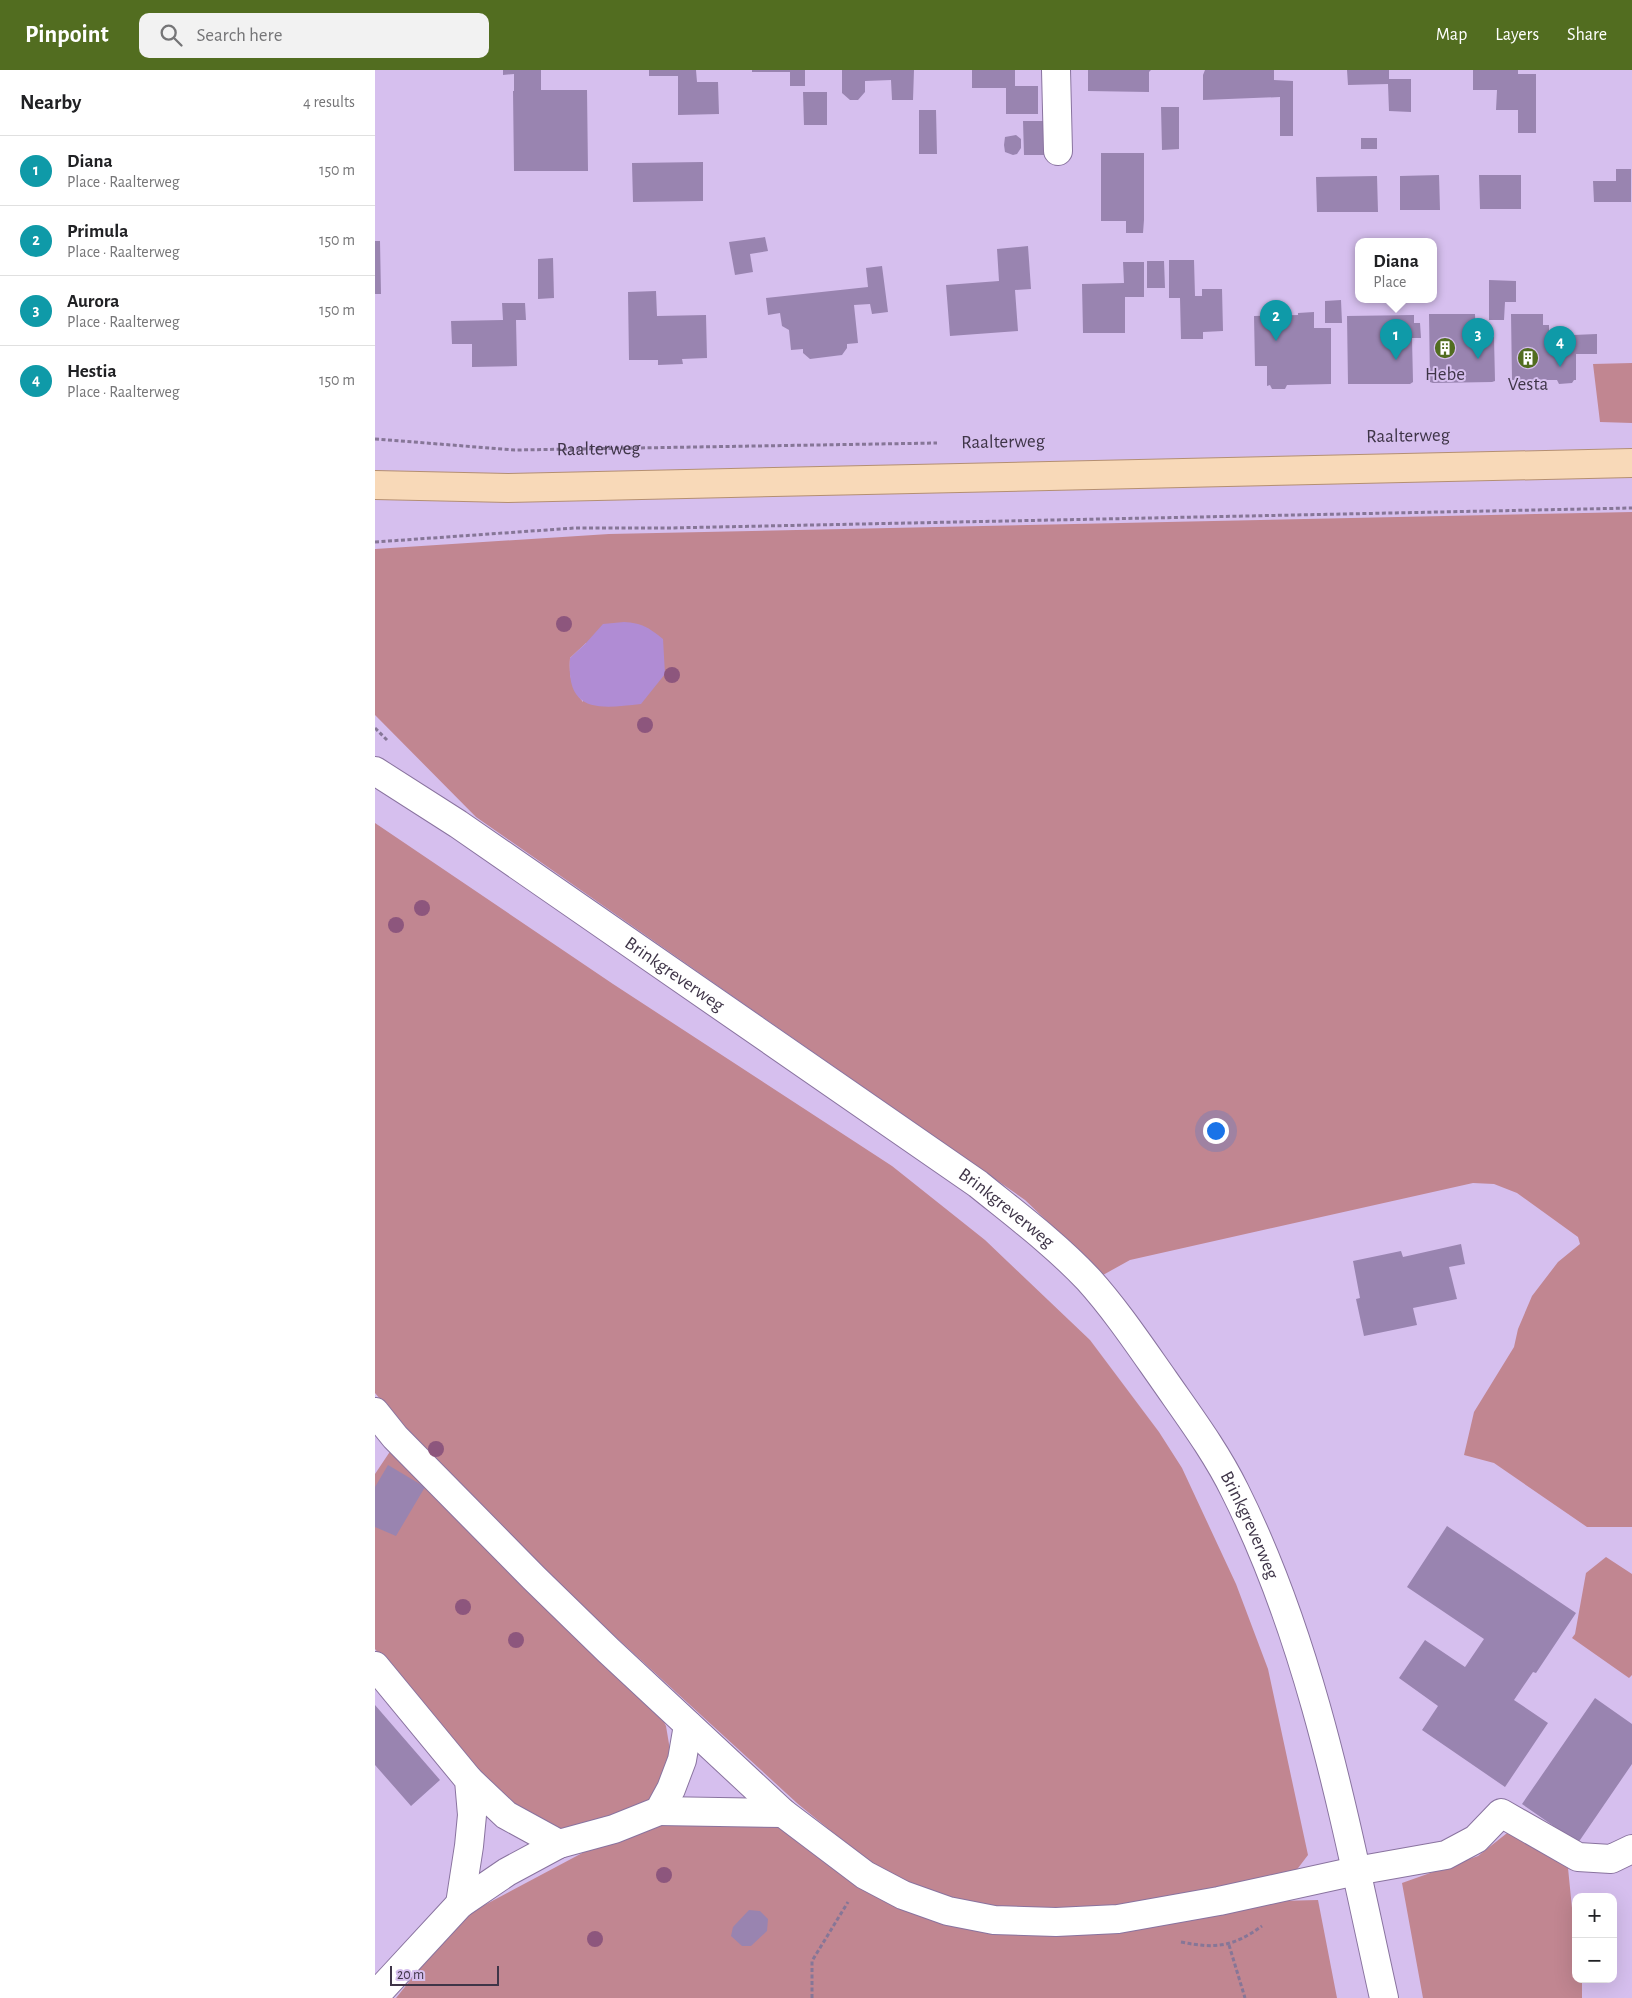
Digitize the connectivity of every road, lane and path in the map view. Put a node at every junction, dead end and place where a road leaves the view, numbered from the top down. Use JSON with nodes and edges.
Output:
{"nodes":[{"id":1,"x":1056,"y":70,"type":"edge"},
{"id":2,"x":1058,"y":152,"type":"dead end"},
{"id":3,"x":375,"y":439,"type":"edge"},
{"id":4,"x":940,"y":443,"type":"dead end"},
{"id":5,"x":1632,"y":463,"type":"edge"},
{"id":6,"x":375,"y":485,"type":"edge"},
{"id":7,"x":1632,"y":508,"type":"edge"},
{"id":8,"x":375,"y":542,"type":"edge"},
{"id":9,"x":375,"y":771,"type":"edge"},
{"id":10,"x":375,"y":1412,"type":"edge"},
{"id":11,"x":375,"y":1666,"type":"edge"},
{"id":12,"x":688,"y":1725,"type":"junction"},
{"id":13,"x":469,"y":1780,"type":"junction"},
{"id":14,"x":659,"y":1811,"type":"junction"},
{"id":15,"x":783,"y":1813,"type":"junction"},
{"id":16,"x":559,"y":1844,"type":"junction"},
{"id":17,"x":1632,"y":1849,"type":"edge"},
{"id":18,"x":1356,"y":1871,"type":"junction"},
{"id":19,"x":865,"y":1875,"type":"junction"},
{"id":20,"x":460,"y":1904,"type":"junction"},
{"id":21,"x":1229,"y":1945,"type":"dead end"},
{"id":22,"x":375,"y":1996,"type":"edge"},
{"id":23,"x":812,"y":1998,"type":"edge"},
{"id":24,"x":1245,"y":1998,"type":"edge"},
{"id":25,"x":1384,"y":1998,"type":"edge"}],
"edges":[{"from":1,"to":2,"type":"street"},
{"from":3,"to":4,"type":"path","name":"Raalterweg"},
{"from":5,"to":6,"type":"main road","name":"Raalterweg"},
{"from":7,"to":8,"type":"path"},
{"from":9,"to":18,"type":"street","name":"Brinkgreverweg"},
{"from":10,"to":12,"type":"street"},
{"from":11,"to":13,"type":"street"},
{"from":12,"to":14,"type":"street"},
{"from":12,"to":15,"type":"street"},
{"from":13,"to":16,"type":"street"},
{"from":13,"to":20,"type":"street"},
{"from":14,"to":15,"type":"street"},
{"from":14,"to":16,"type":"street"},
{"from":15,"to":19,"type":"street"},
{"from":16,"to":20,"type":"street"},
{"from":17,"to":18,"type":"street"},
{"from":18,"to":19,"type":"street"},
{"from":18,"to":25,"type":"street","name":"Brinkgreverweg"},
{"from":19,"to":23,"type":"path"},
{"from":20,"to":22,"type":"street"},
{"from":21,"to":24,"type":"path"}]}
